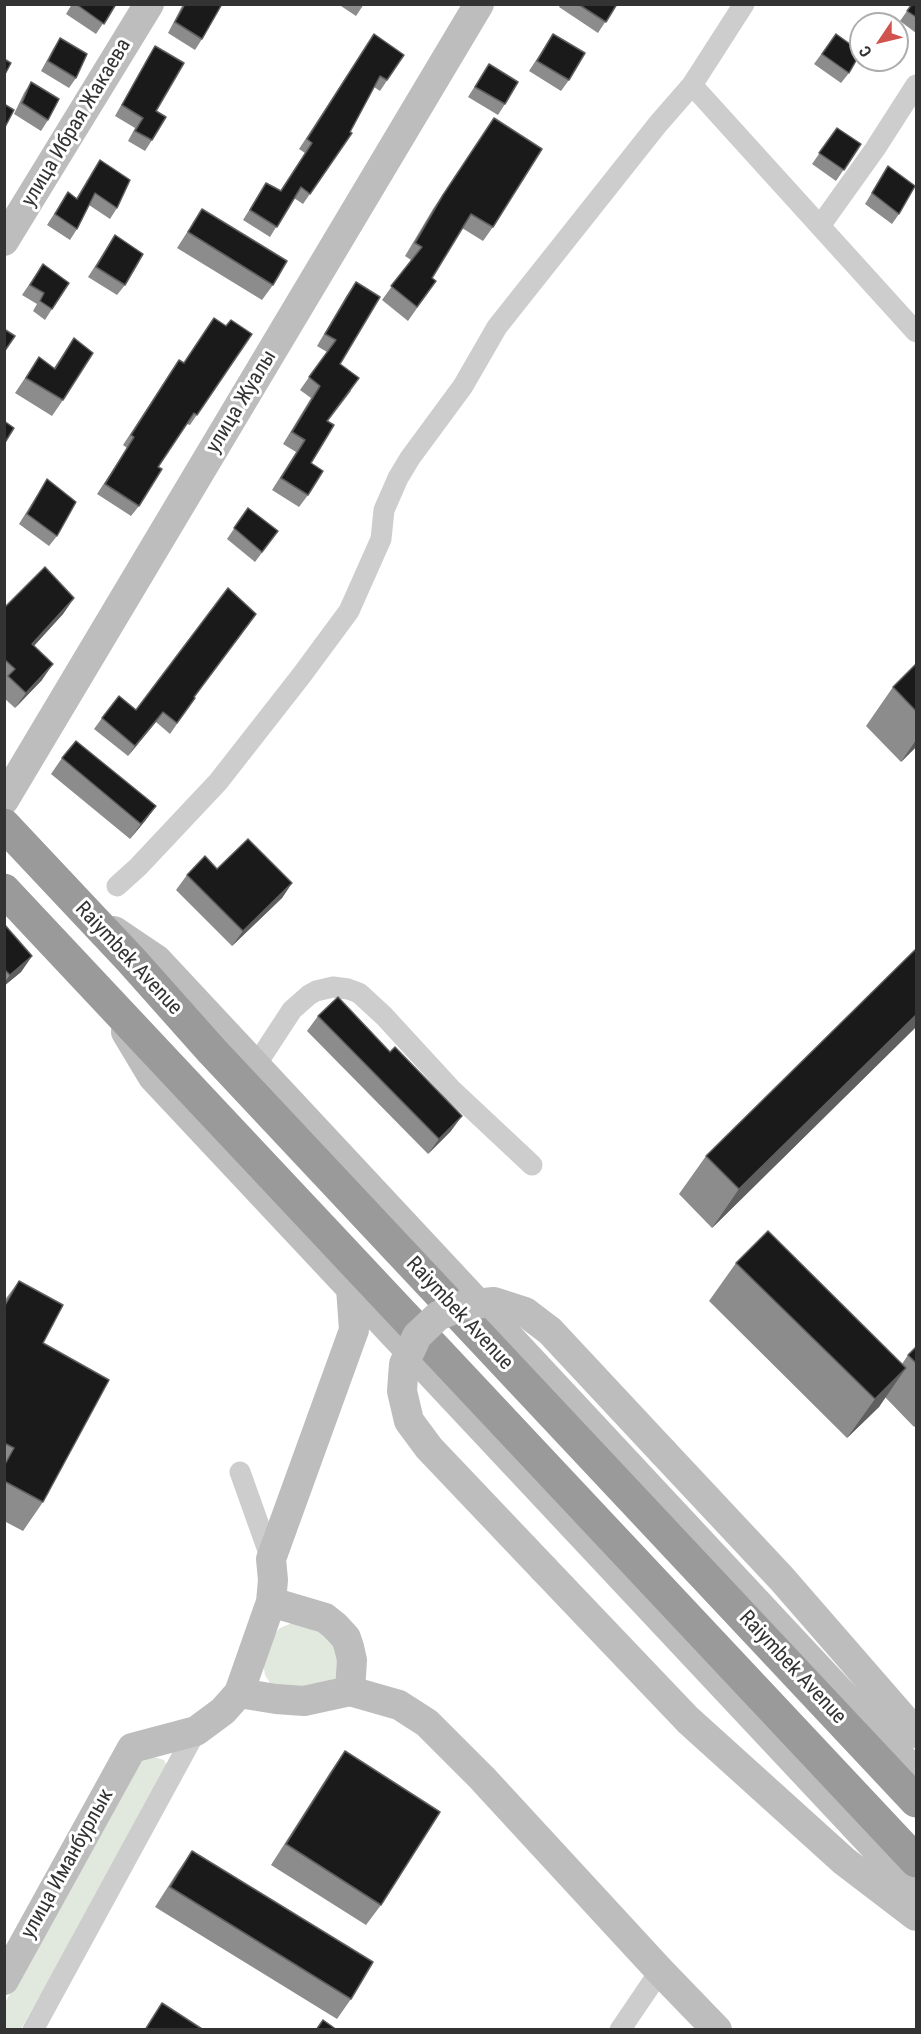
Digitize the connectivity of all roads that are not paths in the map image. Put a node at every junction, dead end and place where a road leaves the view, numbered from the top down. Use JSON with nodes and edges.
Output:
{"nodes":[{"id":1,"x":149,"y":4,"type":"edge"},
{"id":2,"x":479,"y":4,"type":"edge"},
{"id":3,"x":744,"y":4,"type":"edge"},
{"id":4,"x":692,"y":85,"type":"junction"},
{"id":5,"x":916,"y":85,"type":"edge"},
{"id":6,"x":820,"y":226,"type":"junction"},
{"id":7,"x":4,"y":241,"type":"edge"},
{"id":8,"x":916,"y":332,"type":"edge"},
{"id":9,"x":4,"y":800,"type":"edge"},
{"id":10,"x":4,"y":825,"type":"edge"},
{"id":11,"x":117,"y":886,"type":"dead end"},
{"id":12,"x":4,"y":890,"type":"edge"},
{"id":13,"x":86,"y":912,"type":"junction"},
{"id":14,"x":102,"y":994,"type":"junction"},
{"id":15,"x":256,"y":1065,"type":"junction"},
{"id":16,"x":532,"y":1165,"type":"dead end"},
{"id":17,"x":351,"y":1288,"type":"junction"},
{"id":18,"x":391,"y":1331,"type":"junction"},
{"id":19,"x":346,"y":1352,"type":"junction"},
{"id":20,"x":240,"y":1472,"type":"dead end"},
{"id":21,"x":271,"y":1559,"type":"junction"},
{"id":22,"x":271,"y":1602,"type":"junction"},
{"id":23,"x":350,"y":1691,"type":"junction"},
{"id":24,"x":239,"y":1693,"type":"junction"},
{"id":25,"x":196,"y":1731,"type":"junction"},
{"id":26,"x":916,"y":1733,"type":"edge"},
{"id":27,"x":916,"y":1773,"type":"edge"},
{"id":28,"x":916,"y":1801,"type":"edge"},
{"id":29,"x":916,"y":1861,"type":"edge"},
{"id":30,"x":916,"y":1891,"type":"edge"},
{"id":31,"x":916,"y":1916,"type":"edge"},
{"id":32,"x":660,"y":1971,"type":"junction"},
{"id":33,"x":4,"y":1980,"type":"edge"},
{"id":34,"x":33,"y":2030,"type":"edge"},
{"id":35,"x":620,"y":2030,"type":"edge"},
{"id":36,"x":717,"y":2030,"type":"edge"}],
"edges":[{"from":1,"to":7,"type":"main road","name":"улица Ибрая Жакаева"},
{"from":2,"to":9,"type":"main road","name":"улица Жуалы"},
{"from":3,"to":4,"type":"street"},
{"from":4,"to":6,"type":"street"},
{"from":4,"to":11,"type":"street"},
{"from":5,"to":6,"type":"street"},
{"from":6,"to":8,"type":"street"},
{"from":10,"to":13,"type":"highway","name":"Raiymbek Avenue"},
{"from":12,"to":14,"type":"highway","name":"Raiymbek Avenue"},
{"from":13,"to":15,"type":"main road"},
{"from":13,"to":28,"type":"highway","name":"Raiymbek Avenue"},
{"from":14,"to":17,"type":"main road"},
{"from":14,"to":29,"type":"highway","name":"Raiymbek Avenue"},
{"from":15,"to":16,"type":"street"},
{"from":15,"to":27,"type":"main road"},
{"from":17,"to":18,"type":"main road"},
{"from":17,"to":19,"type":"main road"},
{"from":18,"to":19,"type":"main road"},
{"from":18,"to":30,"type":"main road"},
{"from":19,"to":21,"type":"main road"},
{"from":20,"to":21,"type":"street"},
{"from":21,"to":22,"type":"main road"},
{"from":22,"to":23,"type":"main road"},
{"from":22,"to":24,"type":"main road"},
{"from":23,"to":24,"type":"main road"},
{"from":23,"to":32,"type":"main road"},
{"from":24,"to":25,"type":"main road"},
{"from":25,"to":33,"type":"main road","name":"улица Иманбурлык"},
{"from":25,"to":34,"type":"street"},
{"from":26,"to":31,"type":"main road","bridge":true},
{"from":32,"to":35,"type":"street"},
{"from":32,"to":36,"type":"main road"}]}
